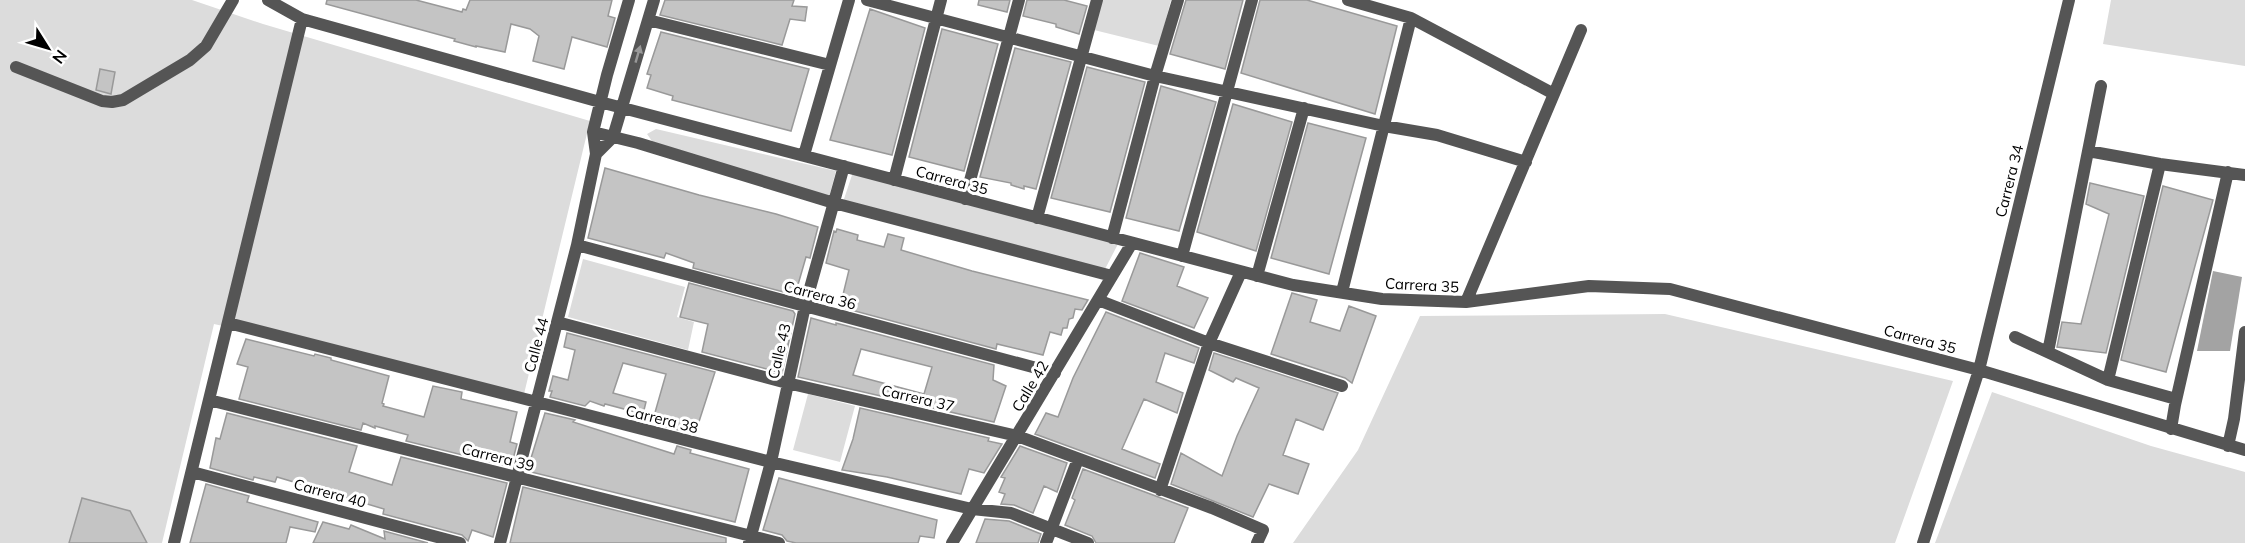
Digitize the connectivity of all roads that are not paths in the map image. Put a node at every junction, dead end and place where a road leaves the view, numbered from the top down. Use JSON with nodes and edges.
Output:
{"nodes":[{"id":1,"x":233,"y":0,"type":"edge"},
{"id":2,"x":628,"y":0,"type":"edge"},
{"id":3,"x":654,"y":0,"type":"edge"},
{"id":4,"x":849,"y":0,"type":"edge"},
{"id":5,"x":867,"y":0,"type":"edge"},
{"id":6,"x":941,"y":0,"type":"edge"},
{"id":7,"x":1019,"y":0,"type":"edge"},
{"id":8,"x":1098,"y":0,"type":"edge"},
{"id":9,"x":1178,"y":0,"type":"edge"},
{"id":10,"x":1252,"y":0,"type":"edge"},
{"id":11,"x":1348,"y":0,"type":"edge"},
{"id":12,"x":2069,"y":0,"type":"edge"},
{"id":13,"x":270,"y":1,"type":"edge"},
{"id":14,"x":936,"y":18,"type":"junction"},
{"id":15,"x":1411,"y":18,"type":"junction"},
{"id":16,"x":302,"y":19,"type":"junction"},
{"id":17,"x":648,"y":20,"type":"junction"},
{"id":18,"x":1581,"y":30,"type":"dead end"},
{"id":19,"x":1010,"y":38,"type":"junction"},
{"id":20,"x":1082,"y":57,"type":"junction"},
{"id":21,"x":830,"y":65,"type":"junction"},
{"id":22,"x":16,"y":67,"type":"dead end"},
{"id":23,"x":1155,"y":76,"type":"junction"},
{"id":24,"x":2101,"y":86,"type":"dead end"},
{"id":25,"x":1228,"y":91,"type":"junction"},
{"id":26,"x":1554,"y":94,"type":"junction"},
{"id":27,"x":600,"y":102,"type":"junction"},
{"id":28,"x":623,"y":107,"type":"junction"},
{"id":29,"x":1304,"y":108,"type":"junction"},
{"id":30,"x":1384,"y":126,"type":"junction"},
{"id":31,"x":593,"y":132,"type":"junction"},
{"id":32,"x":613,"y":137,"type":"junction"},
{"id":33,"x":2088,"y":151,"type":"junction"},
{"id":34,"x":596,"y":154,"type":"junction"},
{"id":35,"x":804,"y":155,"type":"junction"},
{"id":36,"x":1526,"y":162,"type":"junction"},
{"id":37,"x":2160,"y":164,"type":"junction"},
{"id":38,"x":844,"y":166,"type":"junction"},
{"id":39,"x":2228,"y":172,"type":"junction"},
{"id":40,"x":2245,"y":175,"type":"edge"},
{"id":41,"x":894,"y":180,"type":"junction"},
{"id":42,"x":965,"y":199,"type":"junction"},
{"id":43,"x":834,"y":203,"type":"junction"},
{"id":44,"x":1037,"y":218,"type":"junction"},
{"id":45,"x":1113,"y":238,"type":"junction"},
{"id":46,"x":1132,"y":243,"type":"junction"},
{"id":47,"x":577,"y":245,"type":"junction"},
{"id":48,"x":1182,"y":256,"type":"junction"},
{"id":49,"x":1241,"y":272,"type":"junction"},
{"id":50,"x":1112,"y":276,"type":"junction"},
{"id":51,"x":1257,"y":276,"type":"junction"},
{"id":52,"x":1342,"y":292,"type":"junction"},
{"id":53,"x":1098,"y":300,"type":"junction"},
{"id":54,"x":1467,"y":302,"type":"junction"},
{"id":55,"x":805,"y":306,"type":"junction"},
{"id":56,"x":557,"y":322,"type":"junction"},
{"id":57,"x":228,"y":323,"type":"junction"},
{"id":58,"x":2245,"y":332,"type":"edge"},
{"id":59,"x":2014,"y":337,"type":"dead end"},
{"id":60,"x":1209,"y":343,"type":"junction"},
{"id":61,"x":2048,"y":352,"type":"junction"},
{"id":62,"x":1979,"y":370,"type":"junction"},
{"id":63,"x":1055,"y":373,"type":"junction"},
{"id":64,"x":2108,"y":380,"type":"junction"},
{"id":65,"x":787,"y":383,"type":"junction"},
{"id":66,"x":1342,"y":386,"type":"dead end"},
{"id":67,"x":2176,"y":399,"type":"junction"},
{"id":68,"x":209,"y":400,"type":"junction"},
{"id":69,"x":537,"y":403,"type":"junction"},
{"id":70,"x":2240,"y":411,"type":"edge"},
{"id":71,"x":2171,"y":429,"type":"junction"},
{"id":72,"x":1017,"y":436,"type":"junction"},
{"id":73,"x":2228,"y":446,"type":"junction"},
{"id":74,"x":2245,"y":450,"type":"edge"},
{"id":75,"x":1078,"y":459,"type":"junction"},
{"id":76,"x":771,"y":462,"type":"junction"},
{"id":77,"x":192,"y":472,"type":"junction"},
{"id":78,"x":518,"y":477,"type":"junction"},
{"id":79,"x":1160,"y":490,"type":"junction"},
{"id":80,"x":972,"y":509,"type":"junction"},
{"id":81,"x":1051,"y":529,"type":"junction"},
{"id":82,"x":750,"y":540,"type":"edge"},
{"id":83,"x":174,"y":543,"type":"edge"},
{"id":84,"x":460,"y":543,"type":"edge"},
{"id":85,"x":500,"y":543,"type":"edge"},
{"id":86,"x":779,"y":543,"type":"edge"},
{"id":87,"x":952,"y":543,"type":"edge"},
{"id":88,"x":1046,"y":543,"type":"edge"},
{"id":89,"x":1088,"y":543,"type":"edge"},
{"id":90,"x":1257,"y":543,"type":"edge"},
{"id":91,"x":1923,"y":543,"type":"edge"}],
"edges":[{"from":1,"to":22,"type":"street"},
{"from":2,"to":27,"type":"street","name":"Calle 44"},
{"from":3,"to":17,"type":"street"},
{"from":4,"to":21,"type":"street"},
{"from":5,"to":14,"type":"street"},
{"from":6,"to":14,"type":"street"},
{"from":7,"to":19,"type":"street"},
{"from":8,"to":20,"type":"street"},
{"from":9,"to":23,"type":"street"},
{"from":10,"to":25,"type":"street"},
{"from":11,"to":15,"type":"street"},
{"from":12,"to":62,"type":"street","name":"Carrera 34"},
{"from":13,"to":16,"type":"street","name":"Carrera 35"},
{"from":14,"to":19,"type":"street"},
{"from":14,"to":41,"type":"street"},
{"from":15,"to":26,"type":"street"},
{"from":15,"to":30,"type":"street"},
{"from":16,"to":27,"type":"street","name":"Carrera 35"},
{"from":16,"to":57,"type":"street"},
{"from":17,"to":21,"type":"street"},
{"from":28,"to":17,"type":"street","one_way":true},
{"from":18,"to":26,"type":"street"},
{"from":19,"to":20,"type":"street"},
{"from":19,"to":42,"type":"street"},
{"from":20,"to":23,"type":"street"},
{"from":20,"to":44,"type":"street"},
{"from":21,"to":35,"type":"street"},
{"from":23,"to":25,"type":"street"},
{"from":23,"to":45,"type":"street"},
{"from":24,"to":33,"type":"street"},
{"from":25,"to":29,"type":"street"},
{"from":25,"to":48,"type":"street"},
{"from":26,"to":36,"type":"street"},
{"from":27,"to":28,"type":"street","name":"Carrera 35"},
{"from":27,"to":31,"type":"street","name":"Calle 44"},
{"from":28,"to":32,"type":"street"},
{"from":28,"to":35,"type":"street","name":"Carrera 35"},
{"from":29,"to":30,"type":"street"},
{"from":29,"to":51,"type":"street"},
{"from":30,"to":36,"type":"street"},
{"from":30,"to":52,"type":"street"},
{"from":31,"to":32,"type":"street"},
{"from":31,"to":34,"type":"street","name":"Calle 44"},
{"from":32,"to":34,"type":"street"},
{"from":32,"to":43,"type":"street"},
{"from":33,"to":37,"type":"street"},
{"from":33,"to":61,"type":"street"},
{"from":34,"to":47,"type":"street","name":"Calle 44"},
{"from":35,"to":38,"type":"street","name":"Carrera 35"},
{"from":36,"to":54,"type":"street"},
{"from":37,"to":39,"type":"street"},
{"from":37,"to":64,"type":"street"},
{"from":38,"to":41,"type":"street","name":"Carrera 35"},
{"from":38,"to":43,"type":"street","name":"Calle 43"},
{"from":39,"to":40,"type":"street"},
{"from":39,"to":67,"type":"street"},
{"from":41,"to":42,"type":"street","name":"Carrera 35"},
{"from":42,"to":44,"type":"street","name":"Carrera 35"},
{"from":43,"to":50,"type":"street"},
{"from":43,"to":55,"type":"street","name":"Calle 43"},
{"from":44,"to":45,"type":"street","name":"Carrera 35"},
{"from":45,"to":46,"type":"street","name":"Carrera 35"},
{"from":46,"to":48,"type":"street","name":"Carrera 35"},
{"from":46,"to":50,"type":"street","name":"Calle 42"},
{"from":47,"to":55,"type":"street","name":"Carrera 36"},
{"from":47,"to":56,"type":"street","name":"Calle 44"},
{"from":48,"to":49,"type":"street","name":"Carrera 35"},
{"from":49,"to":51,"type":"street","name":"Carrera 35"},
{"from":49,"to":60,"type":"street"},
{"from":50,"to":53,"type":"street","name":"Calle 42"},
{"from":51,"to":52,"type":"street","name":"Carrera 35"},
{"from":52,"to":54,"type":"street","name":"Carrera 35"},
{"from":53,"to":60,"type":"street"},
{"from":53,"to":63,"type":"street","name":"Calle 42"},
{"from":54,"to":62,"type":"street","name":"Carrera 35"},
{"from":55,"to":63,"type":"street","name":"Carrera 36"},
{"from":55,"to":65,"type":"street","name":"Calle 43"},
{"from":56,"to":65,"type":"street","name":"Carrera 37"},
{"from":56,"to":69,"type":"street","name":"Calle 44"},
{"from":57,"to":68,"type":"street"},
{"from":57,"to":69,"type":"street","name":"Carrera 38"},
{"from":58,"to":70,"type":"street"},
{"from":59,"to":61,"type":"street"},
{"from":60,"to":66,"type":"street"},
{"from":60,"to":79,"type":"street"},
{"from":61,"to":64,"type":"street"},
{"from":62,"to":71,"type":"street","name":"Carrera 35"},
{"from":62,"to":91,"type":"street","name":"Carrera 34"},
{"from":63,"to":72,"type":"street","name":"Calle 42"},
{"from":64,"to":67,"type":"street"},
{"from":65,"to":72,"type":"street","name":"Carrera 37"},
{"from":65,"to":76,"type":"street","name":"Calle 43"},
{"from":67,"to":71,"type":"street"},
{"from":68,"to":77,"type":"street"},
{"from":68,"to":78,"type":"street","name":"Carrera 39"},
{"from":69,"to":76,"type":"street","name":"Carrera 38"},
{"from":69,"to":78,"type":"street","name":"Calle 44"},
{"from":70,"to":73,"type":"street"},
{"from":71,"to":73,"type":"street","name":"Carrera 35"},
{"from":72,"to":75,"type":"street","name":"Carrera 37"},
{"from":72,"to":80,"type":"street","name":"Calle 42"},
{"from":73,"to":74,"type":"street","name":"Carrera 35"},
{"from":75,"to":79,"type":"street","name":"Carrera 37"},
{"from":75,"to":81,"type":"street"},
{"from":76,"to":80,"type":"street","name":"Carrera 38"},
{"from":76,"to":82,"type":"street","name":"Calle 43"},
{"from":77,"to":83,"type":"street"},
{"from":77,"to":84,"type":"street","name":"Carrera 40"},
{"from":78,"to":82,"type":"street","name":"Carrera 39"},
{"from":78,"to":85,"type":"street","name":"Calle 44"},
{"from":79,"to":90,"type":"street","name":"Carrera 37"},
{"from":80,"to":81,"type":"street","name":"Carrera 38"},
{"from":80,"to":87,"type":"street","name":"Calle 42"},
{"from":81,"to":88,"type":"street"},
{"from":81,"to":89,"type":"street","name":"Carrera 38"},
{"from":82,"to":86,"type":"street","name":"Carrera 39"}]}
